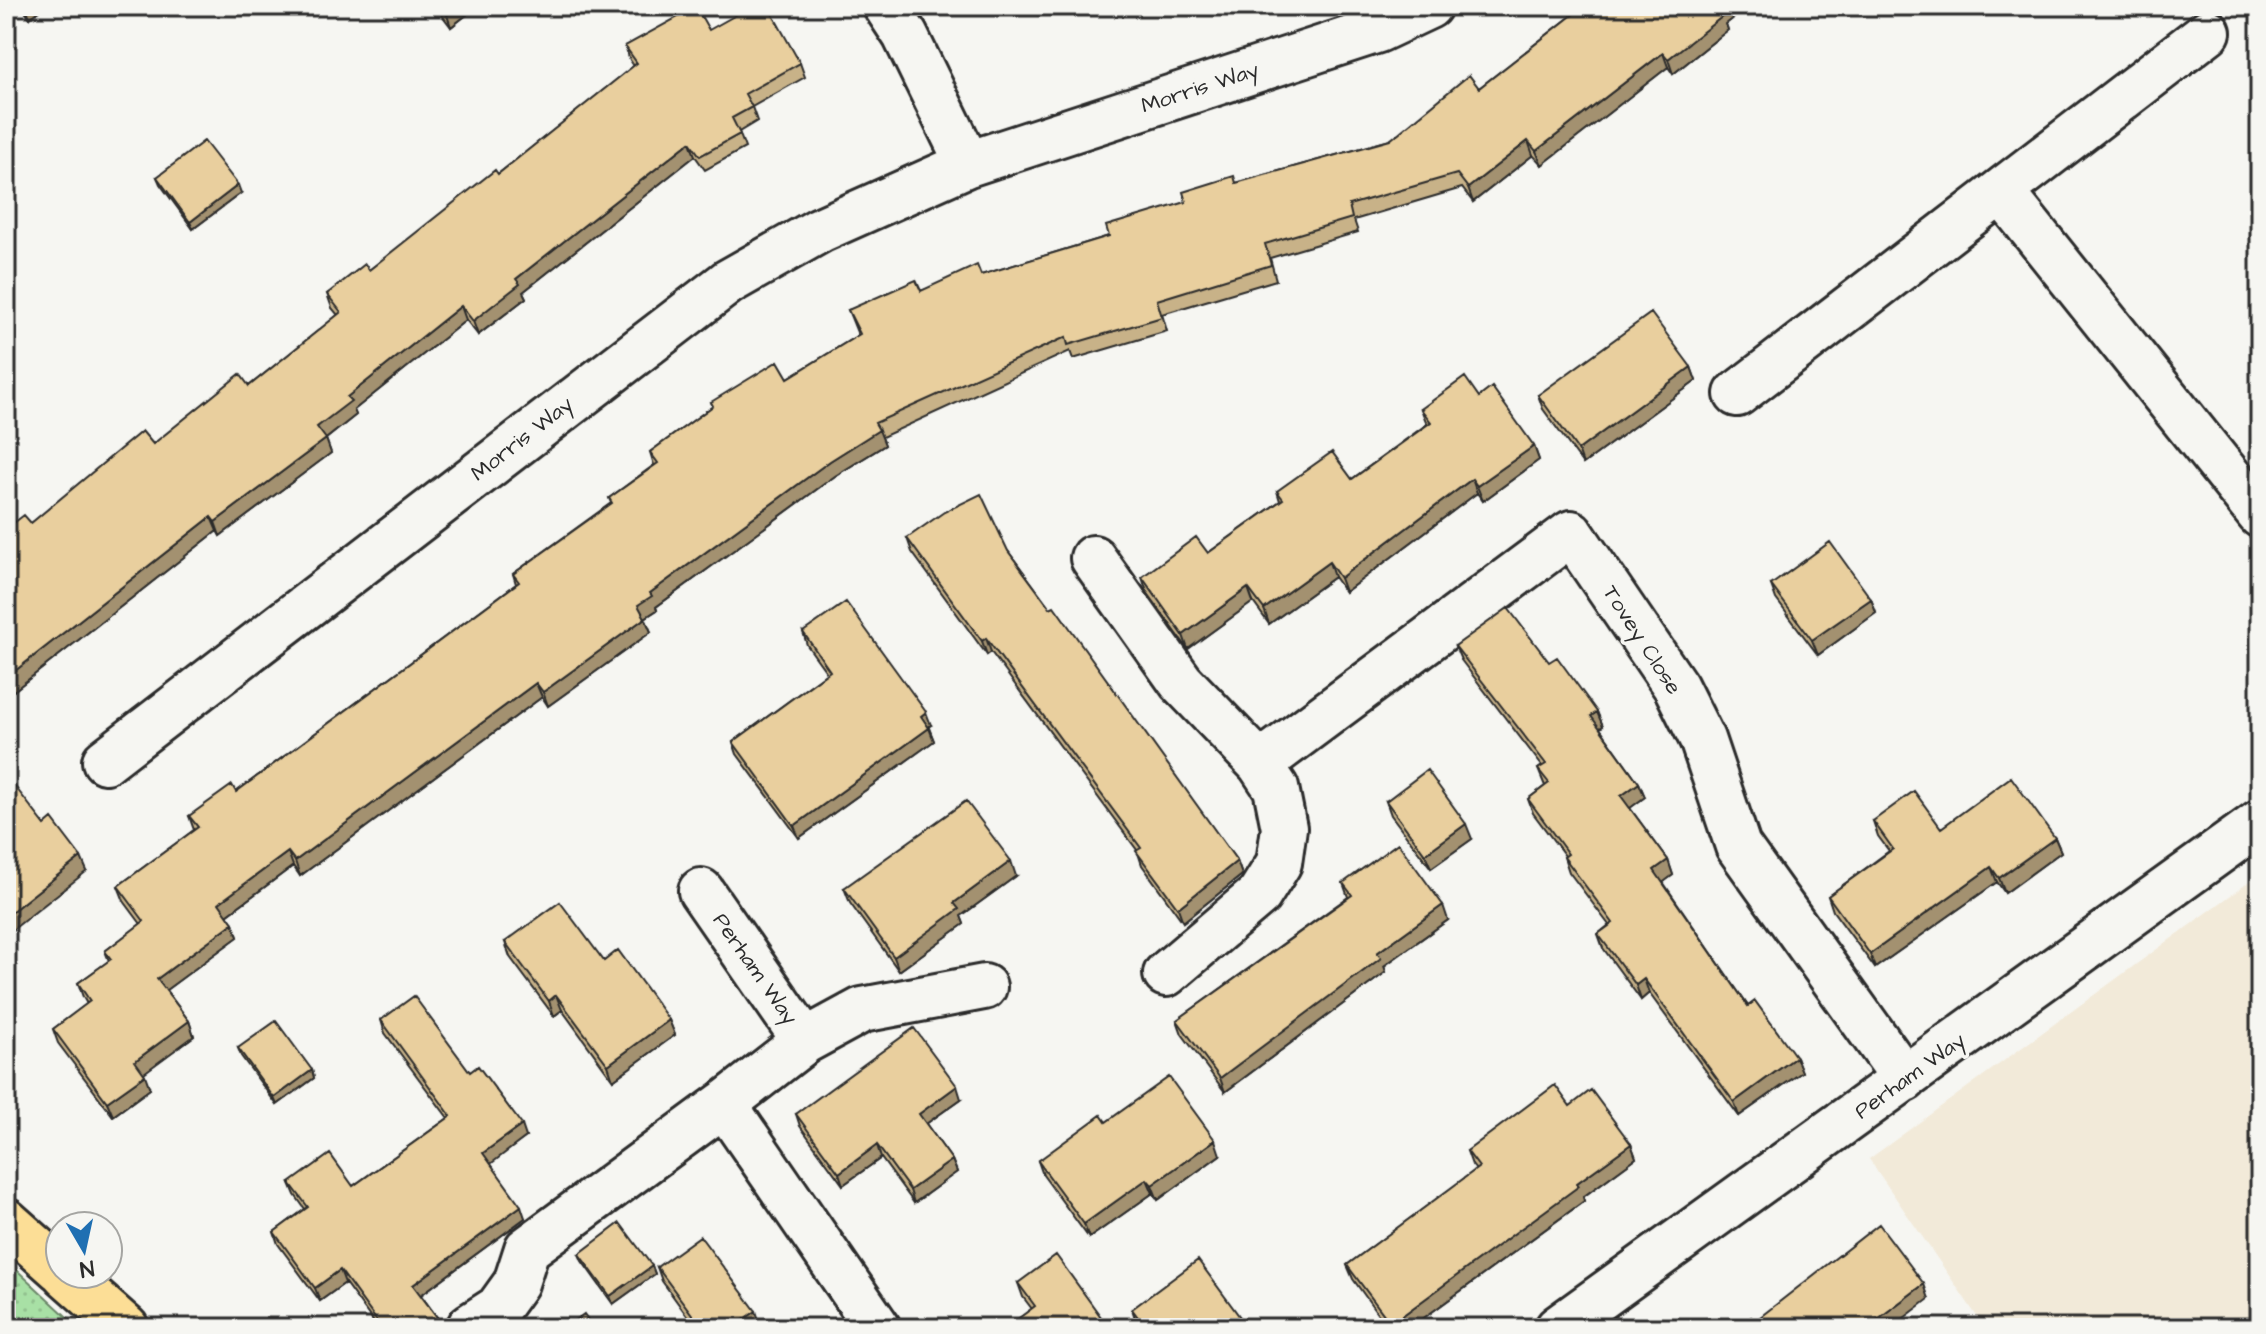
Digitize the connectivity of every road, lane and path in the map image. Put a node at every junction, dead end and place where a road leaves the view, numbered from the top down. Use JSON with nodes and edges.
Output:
{"nodes":[{"id":1,"x":886,"y":6,"type":"edge"},
{"id":2,"x":1429,"y":6,"type":"edge"},
{"id":3,"x":2208,"y":32,"type":"dead end"},
{"id":4,"x":968,"y":164,"type":"junction"},
{"id":5,"x":2001,"y":191,"type":"junction"},
{"id":6,"x":1737,"y":394,"type":"dead end"},
{"id":7,"x":2260,"y":515,"type":"edge"},
{"id":8,"x":1093,"y":558,"type":"dead end"},
{"id":9,"x":105,"y":761,"type":"dead end"},
{"id":10,"x":1260,"y":764,"type":"junction"},
{"id":11,"x":2260,"y":822,"type":"edge"},
{"id":12,"x":701,"y":891,"type":"dead end"},
{"id":13,"x":1166,"y":974,"type":"dead end"},
{"id":14,"x":984,"y":987,"type":"dead end"},
{"id":15,"x":805,"y":1041,"type":"junction"},
{"id":16,"x":1905,"y":1079,"type":"junction"},
{"id":17,"x":724,"y":1104,"type":"junction"},
{"id":18,"x":6,"y":1221,"type":"edge"},
{"id":19,"x":44,"y":1255,"type":"edge"},
{"id":20,"x":83,"y":1290,"type":"edge"},
{"id":21,"x":470,"y":1326,"type":"edge"},
{"id":22,"x":1565,"y":1326,"type":"edge"},
{"id":23,"x":126,"y":1328,"type":"edge"},
{"id":24,"x":878,"y":1328,"type":"edge"}],
"edges":[{"from":1,"to":4,"type":"street"},
{"from":2,"to":4,"type":"street","name":"Morris Way"},
{"from":3,"to":5,"type":"street"},
{"from":4,"to":9,"type":"street","name":"Morris Way"},
{"from":5,"to":6,"type":"street"},
{"from":5,"to":7,"type":"street"},
{"from":8,"to":10,"type":"street"},
{"from":10,"to":13,"type":"street"},
{"from":10,"to":16,"type":"street","name":"Tovey Close"},
{"from":11,"to":16,"type":"street","name":"Perham Way"},
{"from":12,"to":15,"type":"street","name":"Perham Way"},
{"from":14,"to":15,"type":"street"},
{"from":15,"to":17,"type":"street","name":"Perham Way"},
{"from":16,"to":22,"type":"street","name":"Perham Way"},
{"from":17,"to":21,"type":"street","name":"Perham Way"},
{"from":17,"to":24,"type":"street"},
{"from":18,"to":19,"type":"main road"},
{"from":20,"to":23,"type":"main road"}]}
